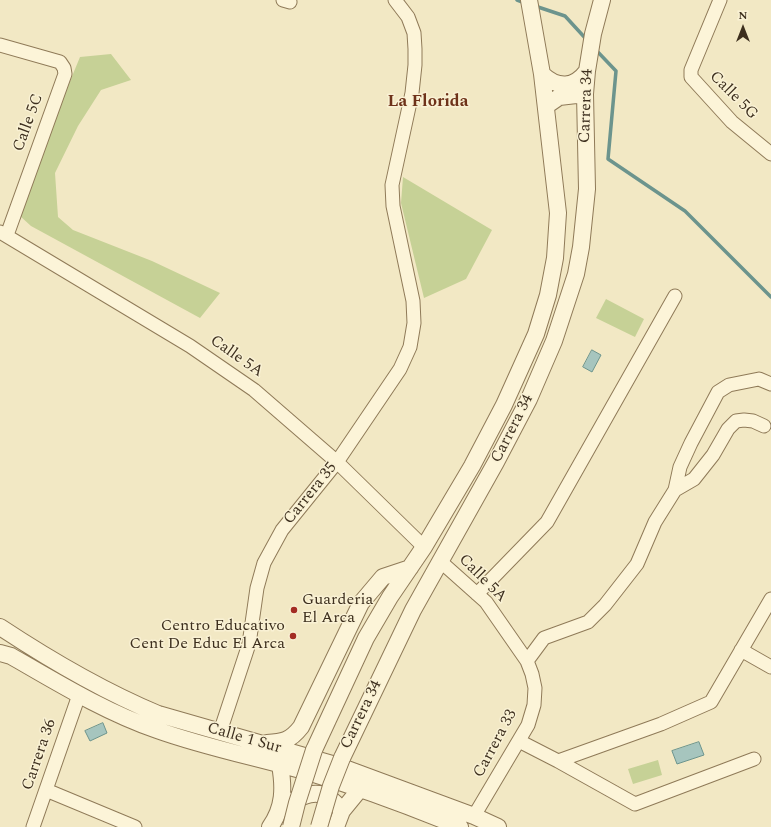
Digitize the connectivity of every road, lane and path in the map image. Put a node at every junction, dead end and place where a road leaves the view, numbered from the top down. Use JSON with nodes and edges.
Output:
{"nodes":[{"id":1,"x":395,"y":0,"type":"edge"},
{"id":2,"x":528,"y":0,"type":"edge"},
{"id":3,"x":602,"y":0,"type":"edge"},
{"id":4,"x":720,"y":0,"type":"edge"},
{"id":5,"x":0,"y":45,"type":"edge"},
{"id":6,"x":588,"y":66,"type":"junction"},
{"id":7,"x":542,"y":74,"type":"junction"},
{"id":8,"x":585,"y":94,"type":"junction"},
{"id":9,"x":546,"y":106,"type":"junction"},
{"id":10,"x":771,"y":154,"type":"edge"},
{"id":11,"x":3,"y":234,"type":"edge"},
{"id":12,"x":675,"y":296,"type":"dead end"},
{"id":13,"x":771,"y":384,"type":"edge"},
{"id":14,"x":764,"y":426,"type":"dead end"},
{"id":15,"x":337,"y":462,"type":"junction"},
{"id":16,"x":675,"y":490,"type":"junction"},
{"id":17,"x":424,"y":547,"type":"junction"},
{"id":18,"x":440,"y":561,"type":"junction"},
{"id":19,"x":410,"y":568,"type":"junction"},
{"id":20,"x":477,"y":594,"type":"junction"},
{"id":21,"x":771,"y":599,"type":"edge"},
{"id":22,"x":0,"y":627,"type":"edge"},
{"id":23,"x":741,"y":650,"type":"junction"},
{"id":24,"x":0,"y":653,"type":"edge"},
{"id":25,"x":527,"y":661,"type":"junction"},
{"id":26,"x":771,"y":667,"type":"edge"},
{"id":27,"x":79,"y":695,"type":"junction"},
{"id":28,"x":220,"y":732,"type":"junction"},
{"id":29,"x":519,"y":741,"type":"junction"},
{"id":30,"x":262,"y":743,"type":"junction"},
{"id":31,"x":754,"y":759,"type":"dead end"},
{"id":32,"x":558,"y":761,"type":"junction"},
{"id":33,"x":280,"y":765,"type":"junction"},
{"id":34,"x":360,"y":789,"type":"junction"},
{"id":35,"x":46,"y":790,"type":"junction"},
{"id":36,"x":281,"y":806,"type":"junction"},
{"id":37,"x":342,"y":811,"type":"junction"},
{"id":38,"x":474,"y":816,"type":"junction"},
{"id":39,"x":33,"y":827,"type":"edge"},
{"id":40,"x":135,"y":827,"type":"edge"},
{"id":41,"x":270,"y":827,"type":"edge"},
{"id":42,"x":291,"y":827,"type":"edge"},
{"id":43,"x":319,"y":827,"type":"edge"},
{"id":44,"x":336,"y":827,"type":"edge"},
{"id":45,"x":460,"y":827,"type":"edge"},
{"id":46,"x":498,"y":827,"type":"edge"}],
"edges":[{"from":1,"to":15,"type":"street","name":"Carrera 35"},
{"from":2,"to":7,"type":"street"},
{"from":3,"to":6,"type":"street","name":"Carrera 34"},
{"from":4,"to":10,"type":"street","name":"Calle 5G"},
{"from":5,"to":11,"type":"street","name":"Calle 5C"},
{"from":6,"to":7,"type":"street"},
{"from":6,"to":8,"type":"street","name":"Carrera 34"},
{"from":7,"to":9,"type":"street","name":"Carrera 34"},
{"from":8,"to":9,"type":"street"},
{"from":8,"to":18,"type":"street","name":"Carrera 34"},
{"from":9,"to":17,"type":"street","name":"Carrera 34"},
{"from":11,"to":15,"type":"street","name":"Calle 5A"},
{"from":12,"to":20,"type":"street"},
{"from":13,"to":16,"type":"street"},
{"from":14,"to":16,"type":"street"},
{"from":15,"to":17,"type":"street","name":"Calle 5A"},
{"from":15,"to":28,"type":"street","name":"Carrera 35"},
{"from":16,"to":25,"type":"street"},
{"from":17,"to":19,"type":"street","name":"Carrera 34"},
{"from":18,"to":20,"type":"street","name":"Calle 5A"},
{"from":18,"to":43,"type":"street","name":"Carrera 34","bridge":true},
{"from":19,"to":30,"type":"street"},
{"from":19,"to":42,"type":"street","name":"Carrera 34","bridge":true},
{"from":20,"to":25,"type":"street","name":"Calle 5A"},
{"from":21,"to":23,"type":"street"},
{"from":22,"to":28,"type":"street","name":"Calle 1 Sur"},
{"from":23,"to":26,"type":"street"},
{"from":23,"to":32,"type":"street"},
{"from":24,"to":27,"type":"street","name":"Calle 1 Sur"},
{"from":25,"to":29,"type":"street","name":"Carrera 33"},
{"from":27,"to":33,"type":"street","name":"Calle 1 Sur"},
{"from":27,"to":35,"type":"street","name":"Carrera 36"},
{"from":28,"to":30,"type":"street","name":"Calle 1 Sur"},
{"from":29,"to":32,"type":"street"},
{"from":29,"to":38,"type":"street","name":"Carrera 33"},
{"from":30,"to":38,"type":"street","name":"Calle 1 Sur"},
{"from":31,"to":32,"type":"street"},
{"from":33,"to":34,"type":"street","name":"Calle 1 Sur"},
{"from":33,"to":36,"type":"street"},
{"from":34,"to":37,"type":"street"},
{"from":34,"to":45,"type":"street","name":"Calle 1 Sur"},
{"from":35,"to":39,"type":"street","name":"Carrera 36"},
{"from":35,"to":40,"type":"street"},
{"from":36,"to":37,"type":"street"},
{"from":36,"to":41,"type":"street"},
{"from":37,"to":44,"type":"street"},
{"from":38,"to":46,"type":"street","name":"Calle 1 Sur"}]}
